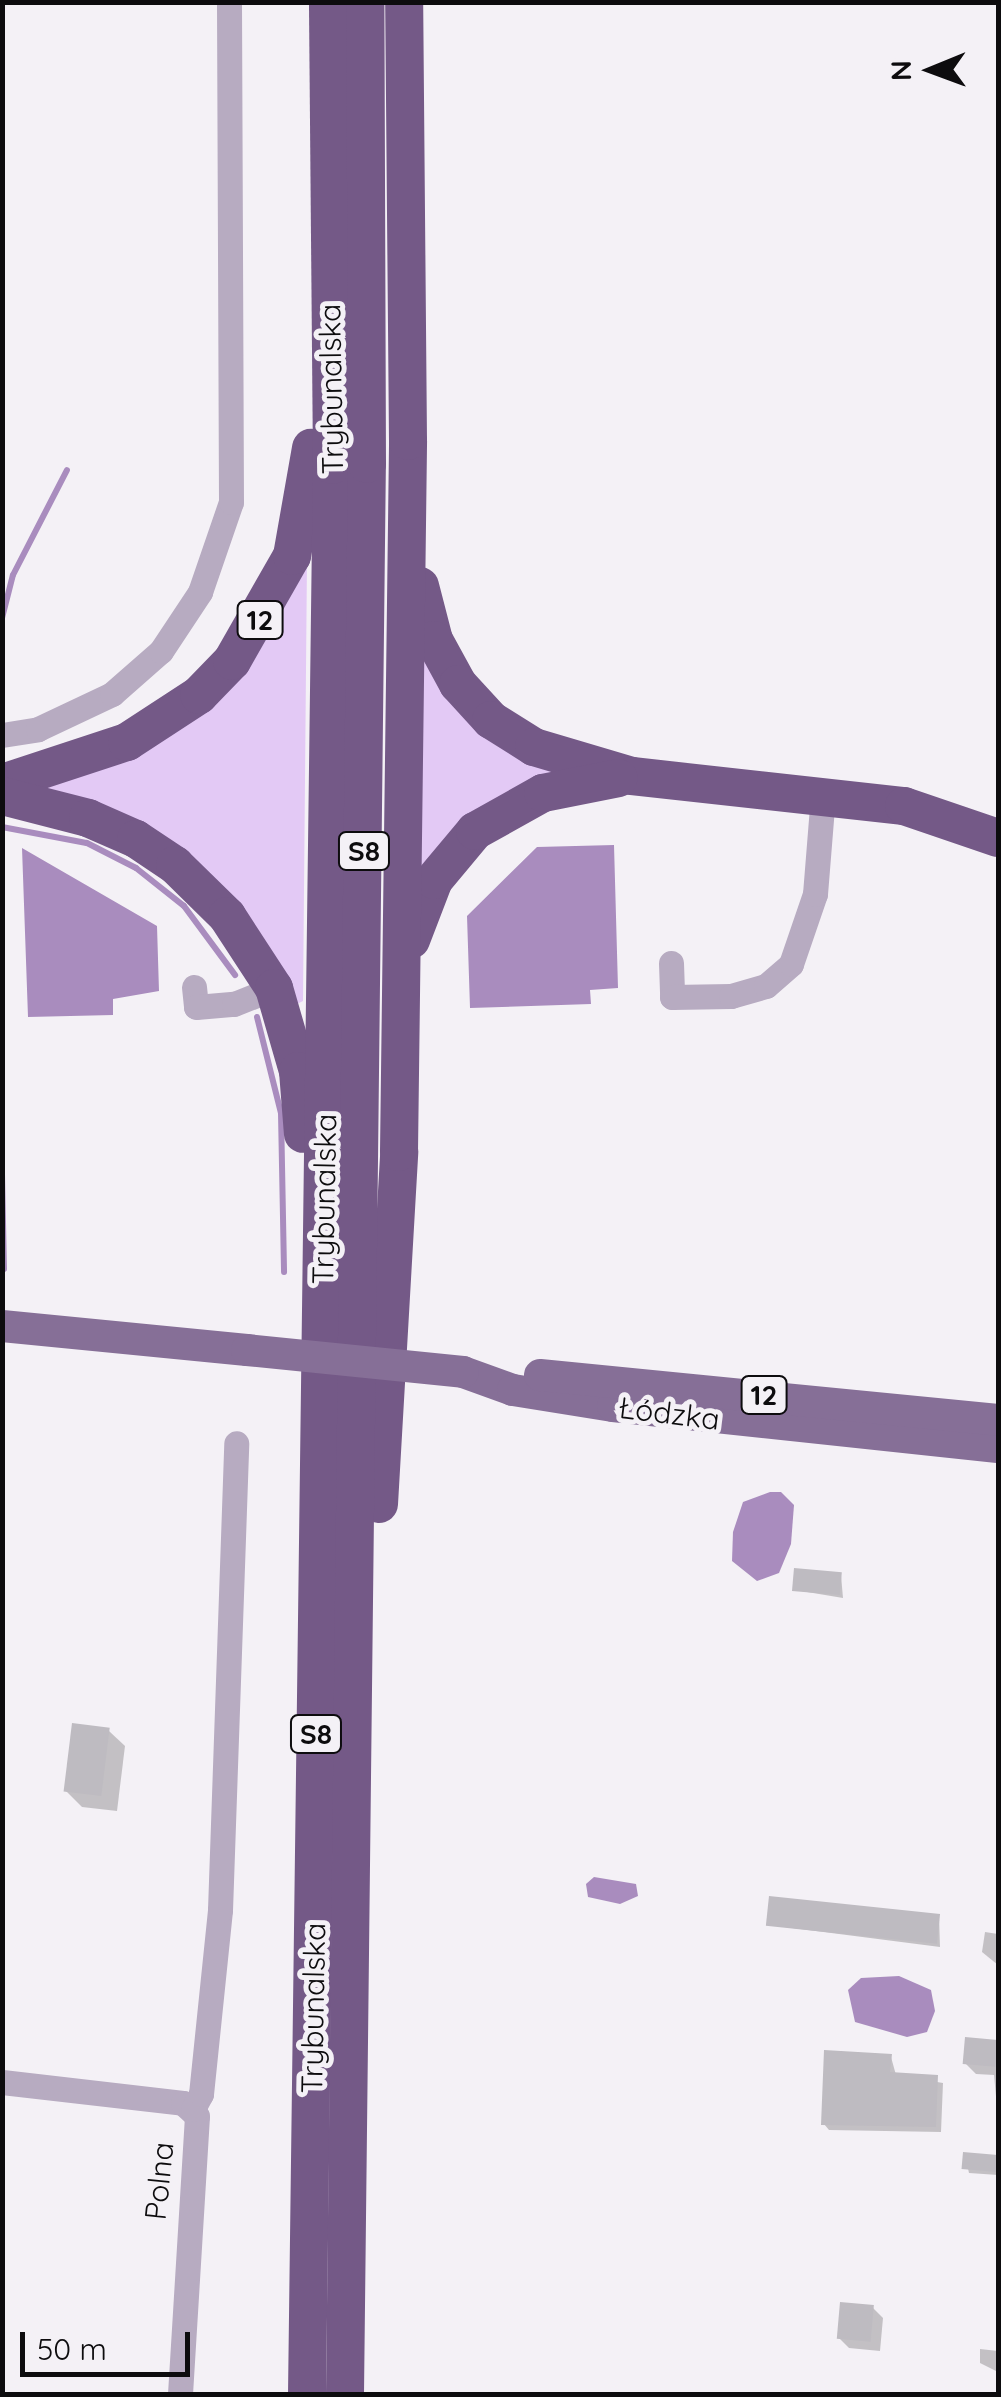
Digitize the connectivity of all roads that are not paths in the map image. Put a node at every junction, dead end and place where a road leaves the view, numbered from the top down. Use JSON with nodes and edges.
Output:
{"nodes":[{"id":1,"x":229,"y":2,"type":"edge"},
{"id":2,"x":328,"y":2,"type":"edge"},
{"id":3,"x":365,"y":2,"type":"edge"},
{"id":4,"x":404,"y":2,"type":"edge"},
{"id":5,"x":330,"y":317,"type":"junction"},
{"id":6,"x":408,"y":441,"type":"junction"},
{"id":7,"x":2,"y":735,"type":"edge"},
{"id":8,"x":632,"y":776,"type":"junction"},
{"id":9,"x":2,"y":784,"type":"edge"},
{"id":10,"x":824,"y":795,"type":"junction"},
{"id":11,"x":2,"y":796,"type":"edge"},
{"id":12,"x":998,"y":838,"type":"edge"},
{"id":13,"x":671,"y":963,"type":"dead end"},
{"id":14,"x":194,"y":987,"type":"dead end"},
{"id":15,"x":274,"y":988,"type":"junction"},
{"id":16,"x":400,"y":998,"type":"junction"},
{"id":17,"x":2,"y":1326,"type":"edge"},
{"id":18,"x":322,"y":1331,"type":"junction"},
{"id":19,"x":463,"y":1372,"type":"junction"},
{"id":20,"x":998,"y":1420,"type":"edge"},
{"id":21,"x":236,"y":1442,"type":"dead end"},
{"id":22,"x":998,"y":1448,"type":"edge"},
{"id":23,"x":354,"y":1700,"type":"junction"},
{"id":24,"x":2,"y":2082,"type":"edge"},
{"id":25,"x":193,"y":2109,"type":"junction"},
{"id":26,"x":180,"y":2394,"type":"edge"},
{"id":27,"x":307,"y":2394,"type":"edge"},
{"id":28,"x":346,"y":2394,"type":"edge"}],
"edges":[{"from":1,"to":7,"type":"street"},
{"from":2,"to":5,"type":"highway","name":"Trybunalska","number":"S8"},
{"from":3,"to":23,"type":"highway","name":"Trybunalska","number":"S8"},
{"from":4,"to":6,"type":"highway"},
{"from":5,"to":9,"type":"highway","number":"12"},
{"from":5,"to":18,"type":"highway","name":"Trybunalska","number":"S8"},
{"from":6,"to":8,"type":"highway"},
{"from":6,"to":16,"type":"highway"},
{"from":8,"to":10,"type":"highway"},
{"from":8,"to":16,"type":"highway"},
{"from":10,"to":12,"type":"highway"},
{"from":10,"to":13,"type":"street"},
{"from":11,"to":15,"type":"highway"},
{"from":14,"to":15,"type":"street"},
{"from":15,"to":18,"type":"highway"},
{"from":16,"to":23,"type":"highway"},
{"from":17,"to":19,"type":"main road","name":"Łódzka","number":"12","bridge":true},
{"from":18,"to":27,"type":"highway","name":"Trybunalska","number":"S8"},
{"from":19,"to":20,"type":"main road","name":"Łódzka","number":"12"},
{"from":19,"to":22,"type":"main road","name":"Łódzka","number":"12"},
{"from":21,"to":25,"type":"street"},
{"from":23,"to":28,"type":"highway","name":"Trybunalska","number":"S8"},
{"from":24,"to":25,"type":"street","name":"Polna"},
{"from":25,"to":26,"type":"street","name":"Polna"}]}
